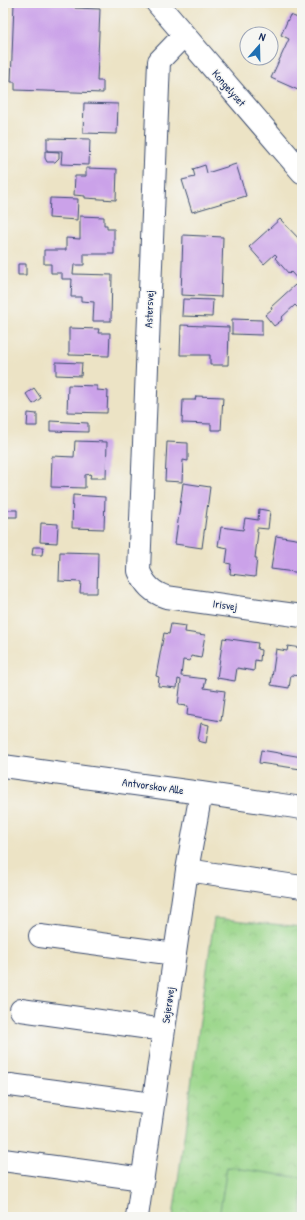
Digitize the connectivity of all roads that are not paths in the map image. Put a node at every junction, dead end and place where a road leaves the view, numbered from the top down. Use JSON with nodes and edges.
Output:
{"nodes":[{"id":1,"x":168,"y":7,"type":"edge"},
{"id":2,"x":184,"y":35,"type":"junction"},
{"id":3,"x":302,"y":172,"type":"edge"},
{"id":4,"x":150,"y":590,"type":"joint"},
{"id":5,"x":302,"y":616,"type":"edge"},
{"id":6,"x":3,"y":766,"type":"edge"},
{"id":7,"x":201,"y":793,"type":"junction"},
{"id":8,"x":302,"y":808,"type":"edge"},
{"id":9,"x":187,"y":870,"type":"junction"},
{"id":10,"x":302,"y":887,"type":"edge"},
{"id":11,"x":40,"y":936,"type":"dead end"},
{"id":12,"x":175,"y":954,"type":"junction"},
{"id":13,"x":21,"y":1010,"type":"dead end"},
{"id":14,"x":164,"y":1030,"type":"junction"},
{"id":15,"x":10,"y":1085,"type":"dead end"},
{"id":16,"x":154,"y":1104,"type":"junction"},
{"id":17,"x":3,"y":1160,"type":"edge"},
{"id":18,"x":143,"y":1179,"type":"junction"},
{"id":19,"x":137,"y":1217,"type":"edge"}],
"edges":[{"from":1,"to":2,"type":"street","name":"Kongelyset"},
{"from":2,"to":3,"type":"street","name":"Kongelyset"},
{"from":2,"to":4,"type":"street","name":"Astersvej"},
{"from":4,"to":5,"type":"street","name":"Irisvej"},
{"from":6,"to":7,"type":"street","name":"Antvorskov Alle"},
{"from":7,"to":8,"type":"street","name":"Antvorskov Alle"},
{"from":7,"to":9,"type":"street","name":"Sejerøvej"},
{"from":9,"to":10,"type":"street"},
{"from":9,"to":12,"type":"street","name":"Sejerøvej"},
{"from":11,"to":12,"type":"street"},
{"from":12,"to":14,"type":"street","name":"Sejerøvej"},
{"from":13,"to":14,"type":"street"},
{"from":14,"to":16,"type":"street","name":"Sejerøvej"},
{"from":15,"to":16,"type":"street"},
{"from":16,"to":18,"type":"street","name":"Sejerøvej"},
{"from":17,"to":18,"type":"street"},
{"from":18,"to":19,"type":"street","name":"Sejerøvej"}]}
